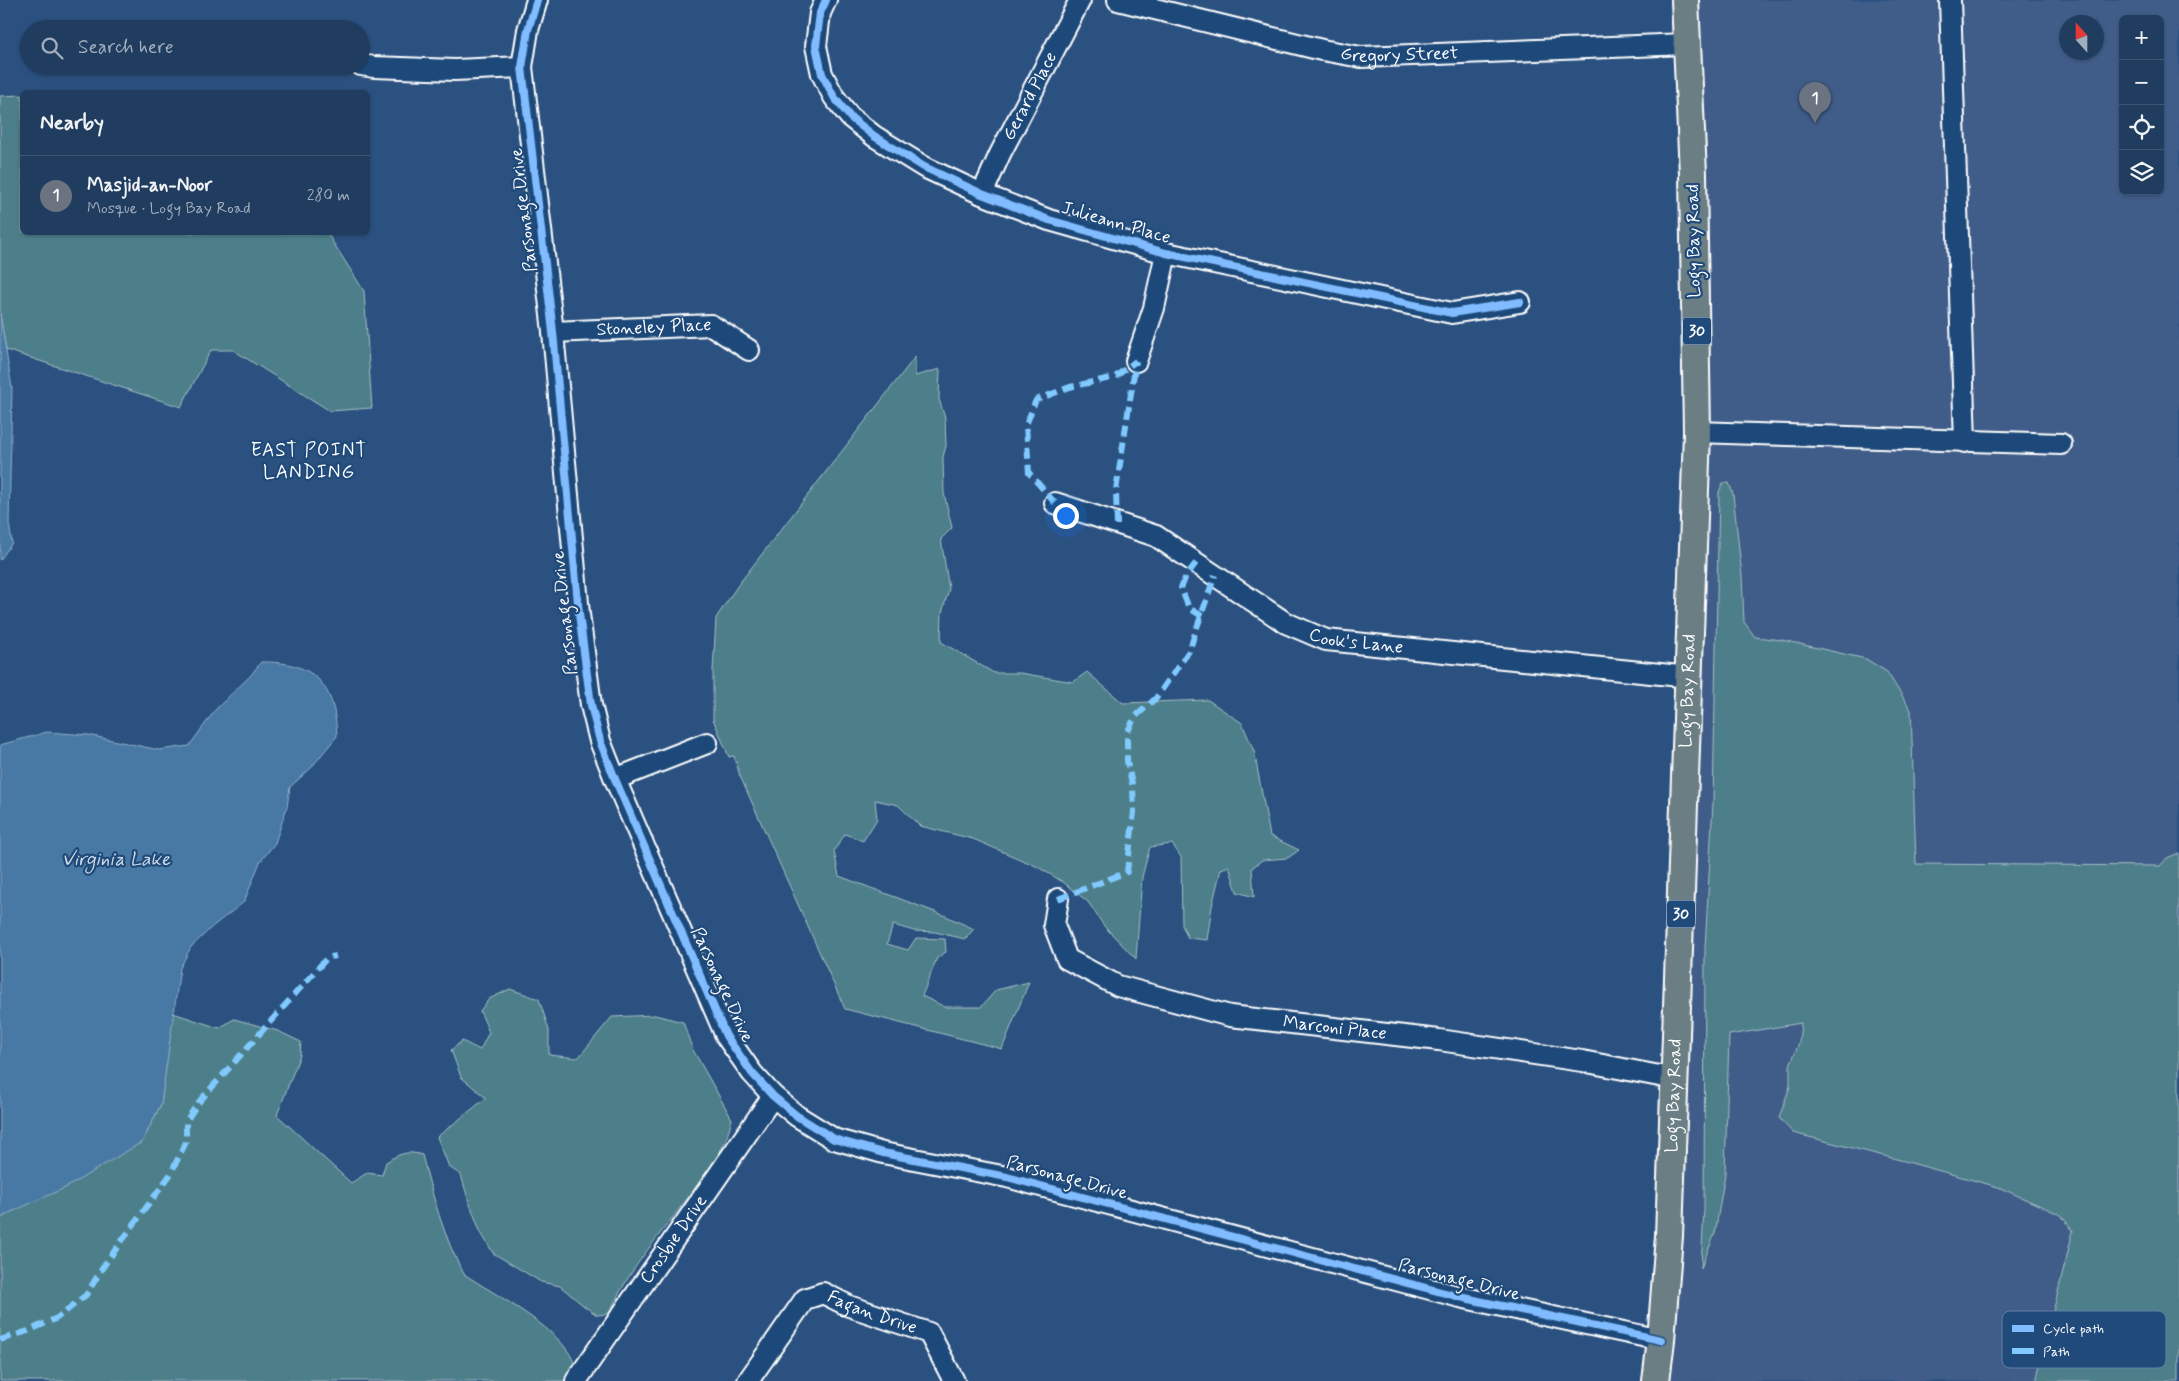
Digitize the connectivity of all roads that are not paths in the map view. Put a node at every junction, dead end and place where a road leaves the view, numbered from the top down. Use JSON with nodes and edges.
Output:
{"nodes":[{"id":1,"x":537,"y":0,"type":"edge"},
{"id":2,"x":826,"y":0,"type":"edge"},
{"id":3,"x":1080,"y":0,"type":"edge"},
{"id":4,"x":1118,"y":0,"type":"edge"},
{"id":5,"x":1685,"y":0,"type":"edge"},
{"id":6,"x":1950,"y":0,"type":"edge"},
{"id":7,"x":1686,"y":44,"type":"junction"},
{"id":8,"x":370,"y":66,"type":"edge"},
{"id":9,"x":522,"y":68,"type":"junction"},
{"id":10,"x":982,"y":194,"type":"junction"},
{"id":11,"x":1166,"y":253,"type":"junction"},
{"id":12,"x":1520,"y":302,"type":"dead end"},
{"id":13,"x":553,"y":332,"type":"junction"},
{"id":14,"x":749,"y":350,"type":"dead end"},
{"id":15,"x":1136,"y":361,"type":"dead end"},
{"id":16,"x":1697,"y":432,"type":"junction"},
{"id":17,"x":1965,"y":442,"type":"junction"},
{"id":18,"x":2061,"y":444,"type":"dead end"},
{"id":19,"x":1054,"y":503,"type":"dead end"},
{"id":20,"x":1690,"y":677,"type":"junction"},
{"id":21,"x":707,"y":743,"type":"dead end"},
{"id":22,"x":615,"y":779,"type":"junction"},
{"id":23,"x":1058,"y":899,"type":"dead end"},
{"id":24,"x":1675,"y":1079,"type":"junction"},
{"id":25,"x":772,"y":1096,"type":"junction"},
{"id":26,"x":1661,"y":1340,"type":"junction"},
{"id":27,"x":576,"y":1381,"type":"edge"},
{"id":28,"x":748,"y":1381,"type":"edge"},
{"id":29,"x":954,"y":1381,"type":"edge"},
{"id":30,"x":1656,"y":1381,"type":"edge"}],
"edges":[{"from":1,"to":9,"type":"street","name":"Parsonage Drive"},
{"from":2,"to":10,"type":"street","name":"Julieann Place"},
{"from":3,"to":10,"type":"street","name":"Gerard Place"},
{"from":4,"to":7,"type":"street","name":"Gregory Street"},
{"from":5,"to":7,"type":"main road","name":"Logy Bay Road","number":"30"},
{"from":6,"to":17,"type":"street"},
{"from":7,"to":16,"type":"main road","name":"Logy Bay Road","number":"30"},
{"from":8,"to":9,"type":"street"},
{"from":9,"to":13,"type":"street","name":"Parsonage Drive"},
{"from":10,"to":11,"type":"street","name":"Julieann Place"},
{"from":11,"to":12,"type":"street","name":"Julieann Place"},
{"from":11,"to":15,"type":"street"},
{"from":13,"to":14,"type":"street","name":"Stoneley Place"},
{"from":13,"to":22,"type":"street","name":"Parsonage Drive"},
{"from":16,"to":17,"type":"street"},
{"from":16,"to":20,"type":"main road","name":"Logy Bay Road","number":"30"},
{"from":17,"to":18,"type":"street"},
{"from":19,"to":20,"type":"street","name":"Cook's Lane"},
{"from":20,"to":24,"type":"main road","name":"Logy Bay Road","number":"30"},
{"from":21,"to":22,"type":"street"},
{"from":22,"to":25,"type":"street","name":"Parsonage Drive"},
{"from":23,"to":24,"type":"street","name":"Marconi Place"},
{"from":24,"to":26,"type":"main road","name":"Logy Bay Road","number":"30"},
{"from":25,"to":26,"type":"street","name":"Parsonage Drive"},
{"from":25,"to":27,"type":"street","name":"Crosbie Drive"},
{"from":26,"to":30,"type":"main road","name":"Logy Bay Road","number":"30"},
{"from":28,"to":29,"type":"street","name":"Fagan Drive"}]}
